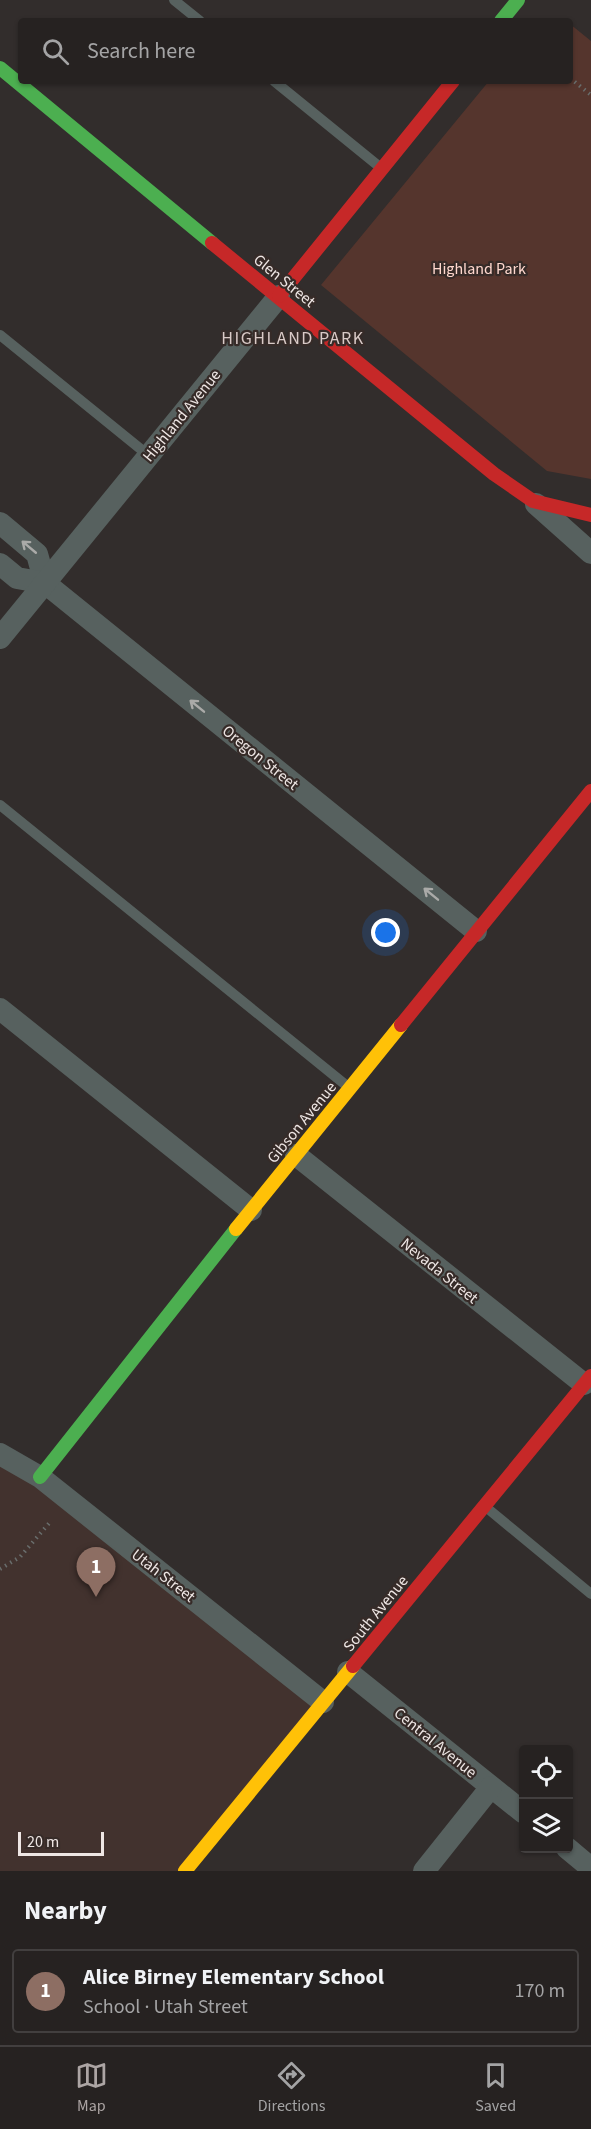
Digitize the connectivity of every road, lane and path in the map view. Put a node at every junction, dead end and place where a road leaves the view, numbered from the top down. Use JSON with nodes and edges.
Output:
{"nodes":[{"id":1,"x":174,"y":0,"type":"edge"},
{"id":2,"x":196,"y":18,"type":"edge"},
{"id":3,"x":0,"y":68,"type":"edge"},
{"id":4,"x":573,"y":80,"type":"edge"},
{"id":5,"x":18,"y":83,"type":"edge"},
{"id":6,"x":20,"y":84,"type":"edge"},
{"id":7,"x":278,"y":84,"type":"edge"},
{"id":8,"x":451,"y":84,"type":"edge"},
{"id":9,"x":591,"y":95,"type":"edge"},
{"id":10,"x":381,"y":168,"type":"junction"},
{"id":11,"x":279,"y":296,"type":"junction"},
{"id":12,"x":0,"y":335,"type":"edge"},
{"id":13,"x":147,"y":455,"type":"junction"},
{"id":14,"x":533,"y":501,"type":"junction"},
{"id":15,"x":591,"y":515,"type":"edge"},
{"id":16,"x":0,"y":523,"type":"edge"},
{"id":17,"x":591,"y":553,"type":"edge"},
{"id":18,"x":0,"y":564,"type":"edge"},
{"id":19,"x":45,"y":583,"type":"junction"},
{"id":20,"x":0,"y":638,"type":"edge"},
{"id":21,"x":591,"y":791,"type":"edge"},
{"id":22,"x":0,"y":805,"type":"edge"},
{"id":23,"x":476,"y":931,"type":"junction"},
{"id":24,"x":0,"y":1009,"type":"edge"},
{"id":25,"x":349,"y":1089,"type":"junction"},
{"id":26,"x":296,"y":1155,"type":"junction"},
{"id":27,"x":251,"y":1210,"type":"junction"},
{"id":28,"x":587,"y":1380,"type":"edge"},
{"id":29,"x":0,"y":1454,"type":"edge"},
{"id":30,"x":40,"y":1477,"type":"junction"},
{"id":31,"x":484,"y":1506,"type":"junction"},
{"id":32,"x":51,"y":1521,"type":"dead end"},
{"id":33,"x":0,"y":1569,"type":"edge"},
{"id":34,"x":591,"y":1593,"type":"edge"},
{"id":35,"x":348,"y":1672,"type":"junction"},
{"id":36,"x":323,"y":1702,"type":"junction"},
{"id":37,"x":491,"y":1787,"type":"junction"},
{"id":38,"x":519,"y":1809,"type":"edge"},
{"id":39,"x":573,"y":1853,"type":"edge"},
{"id":40,"x":591,"y":1868,"type":"edge"},
{"id":41,"x":185,"y":1871,"type":"edge"},
{"id":42,"x":424,"y":1871,"type":"edge"}],
"edges":[{"from":1,"to":2,"type":"lane"},
{"from":3,"to":5,"type":"street","name":"Glen Street"},
{"from":4,"to":9,"type":"path"},
{"from":6,"to":11,"type":"street","name":"Glen Street"},
{"from":7,"to":10,"type":"lane"},
{"from":8,"to":10,"type":"street","name":"Highland Avenue"},
{"from":10,"to":11,"type":"street","name":"Highland Avenue"},
{"from":11,"to":13,"type":"street","name":"Highland Avenue"},
{"from":11,"to":14,"type":"street","name":"Glen Street"},
{"from":12,"to":13,"type":"lane"},
{"from":13,"to":19,"type":"street","name":"Highland Avenue"},
{"from":14,"to":15,"type":"street","name":"Glen Street"},
{"from":14,"to":17,"type":"street"},
{"from":19,"to":16,"type":"street","one_way":true},
{"from":18,"to":19,"type":"street","name":"Oregon Street"},
{"from":19,"to":20,"type":"street","name":"Highland Avenue"},
{"from":23,"to":19,"type":"street","name":"Oregon Street","one_way":true},
{"from":21,"to":23,"type":"street","name":"Gibson Avenue"},
{"from":22,"to":25,"type":"lane"},
{"from":23,"to":25,"type":"street","name":"Gibson Avenue"},
{"from":24,"to":27,"type":"street"},
{"from":25,"to":26,"type":"street","name":"Gibson Avenue"},
{"from":26,"to":27,"type":"street","name":"Gibson Avenue"},
{"from":26,"to":28,"type":"street","name":"Nevada Street"},
{"from":27,"to":30,"type":"street","name":"Gibson Avenue"},
{"from":28,"to":31,"type":"street","name":"South Avenue"},
{"from":29,"to":30,"type":"street","name":"Utah Street"},
{"from":30,"to":36,"type":"street","name":"Utah Street"},
{"from":31,"to":34,"type":"lane"},
{"from":31,"to":35,"type":"street","name":"South Avenue"},
{"from":32,"to":33,"type":"path"},
{"from":35,"to":36,"type":"street","name":"South Avenue"},
{"from":35,"to":37,"type":"street","name":"Central Avenue"},
{"from":36,"to":41,"type":"street","name":"South Avenue"},
{"from":37,"to":38,"type":"street","name":"Central Avenue"},
{"from":37,"to":42,"type":"street"},
{"from":39,"to":40,"type":"street"}]}
